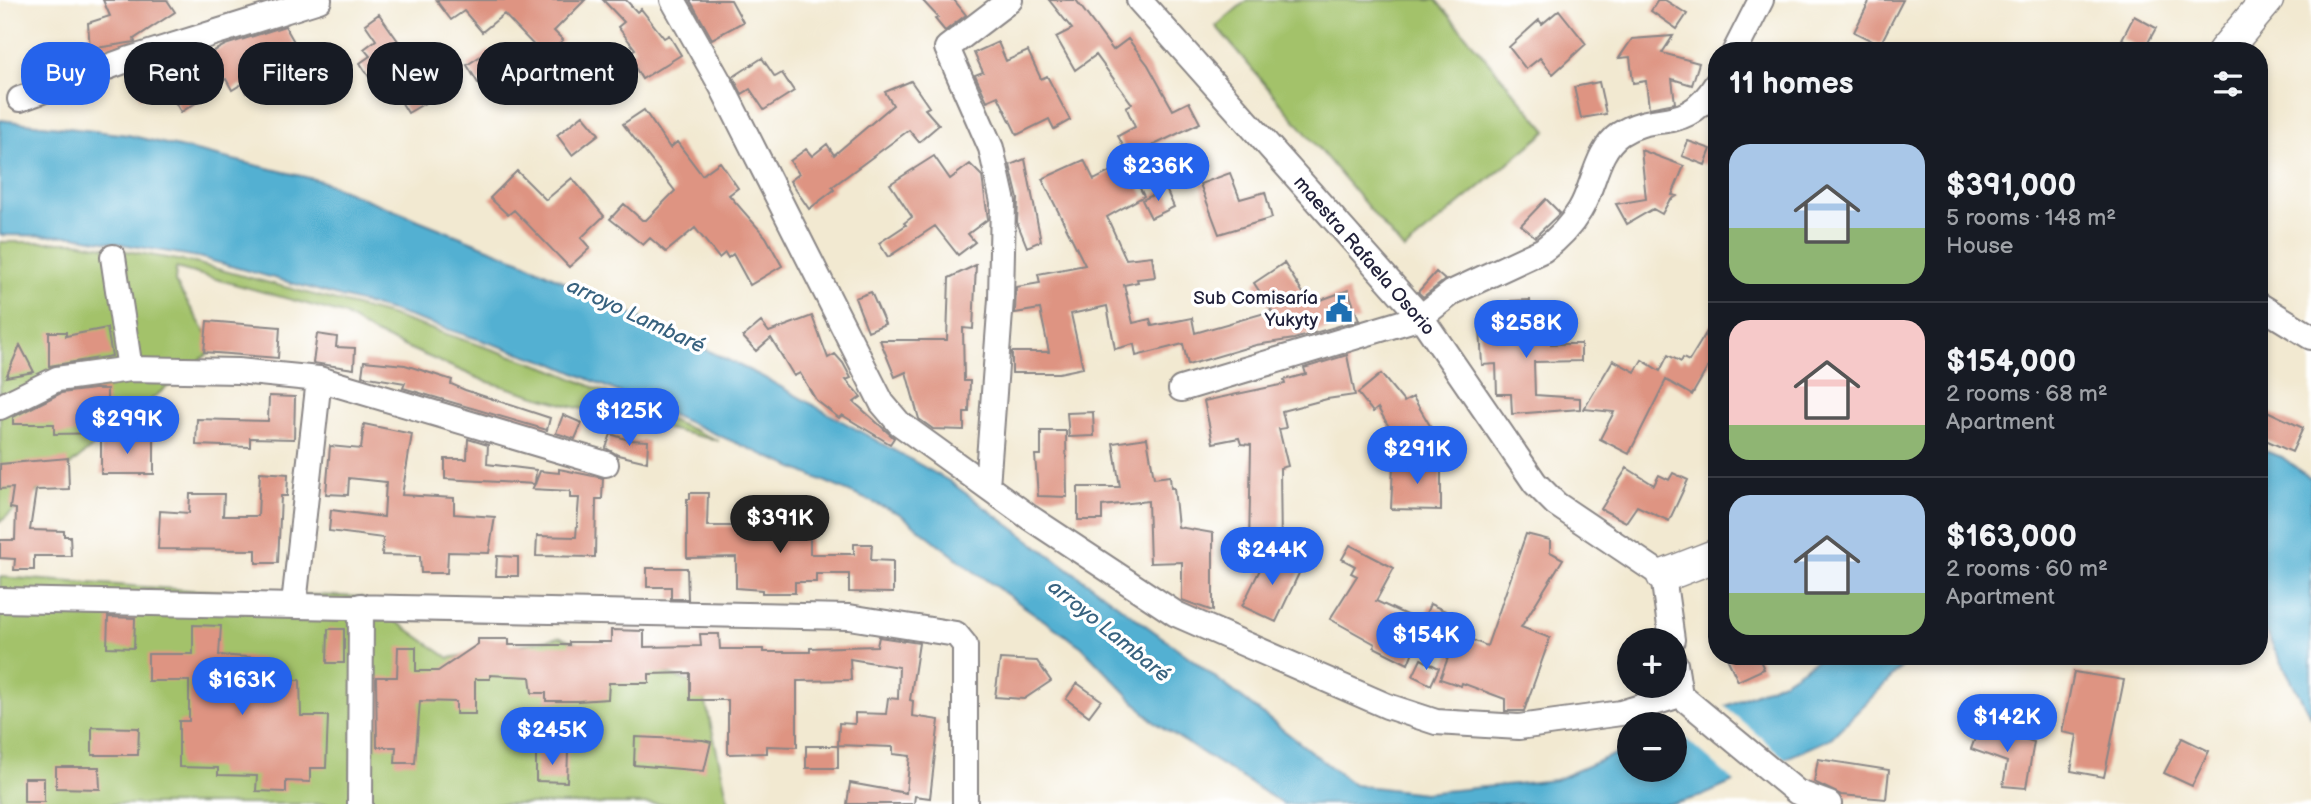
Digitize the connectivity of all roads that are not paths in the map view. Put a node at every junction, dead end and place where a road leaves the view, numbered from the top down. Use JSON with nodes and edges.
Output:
{"nodes":[{"id":1,"x":319,"y":0,"type":"edge"},
{"id":2,"x":673,"y":0,"type":"edge"},
{"id":3,"x":1010,"y":0,"type":"edge"},
{"id":4,"x":1139,"y":0,"type":"edge"},
{"id":5,"x":1761,"y":0,"type":"edge"},
{"id":6,"x":2267,"y":0,"type":"edge"},
{"id":7,"x":1740,"y":42,"type":"edge"},
{"id":8,"x":2232,"y":42,"type":"edge"},
{"id":9,"x":1708,"y":97,"type":"edge"},
{"id":10,"x":20,"y":99,"type":"dead end"},
{"id":11,"x":113,"y":257,"type":"dead end"},
{"id":12,"x":2268,"y":311,"type":"edge"},
{"id":13,"x":1421,"y":317,"type":"junction"},
{"id":14,"x":2311,"y":337,"type":"edge"},
{"id":15,"x":130,"y":369,"type":"junction"},
{"id":16,"x":319,"y":379,"type":"junction"},
{"id":17,"x":1181,"y":389,"type":"dead end"},
{"id":18,"x":0,"y":407,"type":"edge"},
{"id":19,"x":606,"y":464,"type":"dead end"},
{"id":20,"x":987,"y":486,"type":"junction"},
{"id":21,"x":1708,"y":558,"type":"edge"},
{"id":22,"x":1663,"y":576,"type":"junction"},
{"id":23,"x":0,"y":600,"type":"edge"},
{"id":24,"x":294,"y":604,"type":"junction"},
{"id":25,"x":361,"y":606,"type":"junction"},
{"id":26,"x":1670,"y":628,"type":"edge"},
{"id":27,"x":1685,"y":699,"type":"joint"},
{"id":28,"x":360,"y":804,"type":"edge"},
{"id":29,"x":965,"y":804,"type":"edge"},
{"id":30,"x":1829,"y":804,"type":"edge"}],
"edges":[{"from":1,"to":10,"type":"street"},
{"from":2,"to":20,"type":"street"},
{"from":3,"to":20,"type":"street"},
{"from":4,"to":13,"type":"street","name":"maestra Rafaela Osorio"},
{"from":5,"to":7,"type":"street"},
{"from":6,"to":8,"type":"street"},
{"from":9,"to":13,"type":"street"},
{"from":11,"to":15,"type":"street"},
{"from":12,"to":14,"type":"street"},
{"from":13,"to":17,"type":"street"},
{"from":13,"to":22,"type":"street","name":"maestra Rafaela Osorio"},
{"from":15,"to":16,"type":"street"},
{"from":15,"to":18,"type":"street"},
{"from":16,"to":19,"type":"street"},
{"from":16,"to":24,"type":"street"},
{"from":20,"to":27,"type":"street"},
{"from":21,"to":22,"type":"street"},
{"from":22,"to":26,"type":"street"},
{"from":23,"to":24,"type":"street"},
{"from":24,"to":25,"type":"street"},
{"from":25,"to":28,"type":"street"},
{"from":25,"to":29,"type":"street"},
{"from":27,"to":30,"type":"street"}]}
